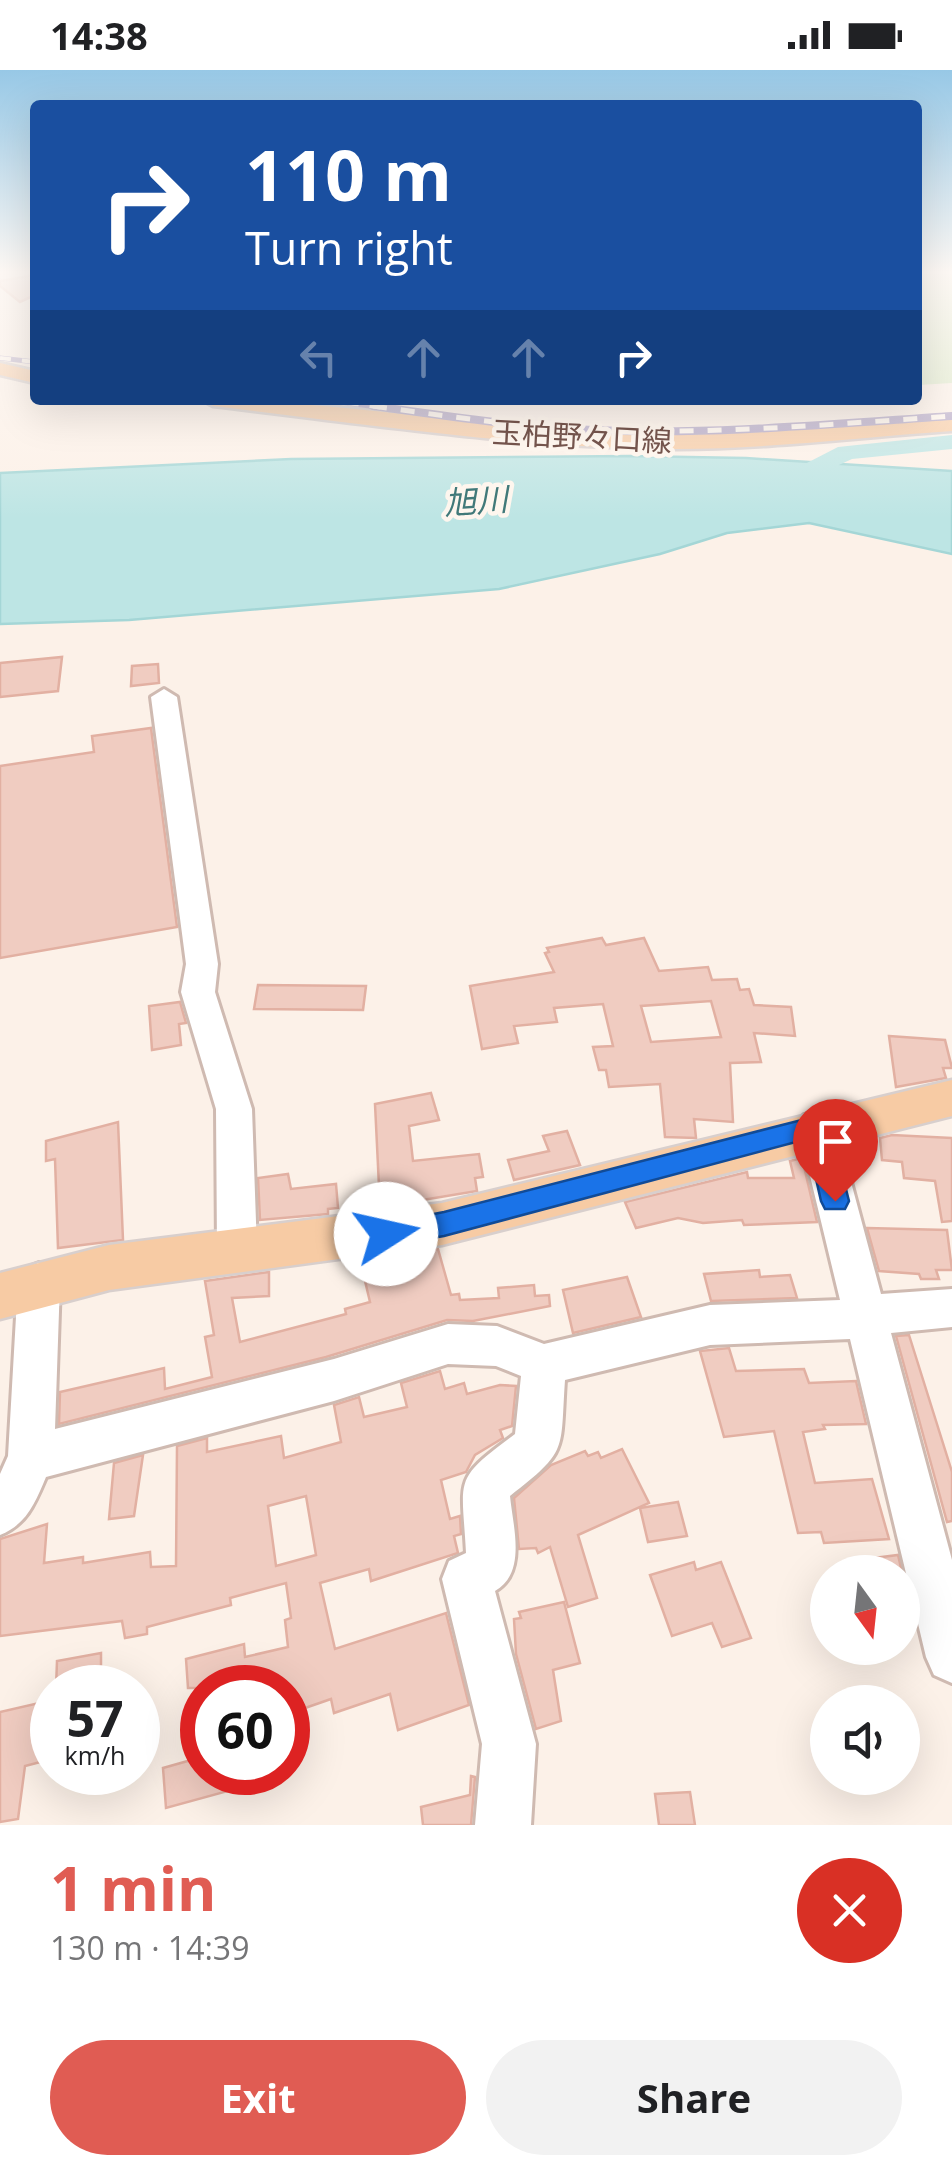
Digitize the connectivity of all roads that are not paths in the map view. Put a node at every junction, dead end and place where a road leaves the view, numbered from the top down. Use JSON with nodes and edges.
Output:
{"nodes":[{"id":1,"x":0,"y":370,"type":"edge"},
{"id":2,"x":30,"y":376,"type":"edge"},
{"id":3,"x":254,"y":405,"type":"edge"},
{"id":4,"x":952,"y":424,"type":"edge"},
{"id":5,"x":164,"y":697,"type":"dead end"},
{"id":6,"x":952,"y":1098,"type":"edge"},
{"id":7,"x":817,"y":1126,"type":"junction"},
{"id":8,"x":237,"y":1250,"type":"junction"},
{"id":9,"x":19,"y":1289,"type":"edge"},
{"id":10,"x":952,"y":1308,"type":"edge"},
{"id":11,"x":862,"y":1317,"type":"junction"},
{"id":12,"x":544,"y":1364,"type":"junction"},
{"id":13,"x":31,"y":1458,"type":"junction"},
{"id":14,"x":0,"y":1511,"type":"edge"},
{"id":15,"x":952,"y":1657,"type":"edge"},
{"id":16,"x":503,"y":1825,"type":"edge"}],
"edges":[{"from":1,"to":2,"type":"main road"},
{"from":3,"to":4,"type":"main road","name":"玉柏野々口線"},
{"from":5,"to":8,"type":"street"},
{"from":6,"to":7,"type":"main road"},
{"from":7,"to":8,"type":"main road"},
{"from":7,"to":11,"type":"street"},
{"from":8,"to":9,"type":"main road"},
{"from":9,"to":13,"type":"street"},
{"from":10,"to":11,"type":"street"},
{"from":11,"to":12,"type":"street"},
{"from":11,"to":15,"type":"street"},
{"from":12,"to":13,"type":"street"},
{"from":12,"to":16,"type":"street"},
{"from":13,"to":14,"type":"street"}]}
